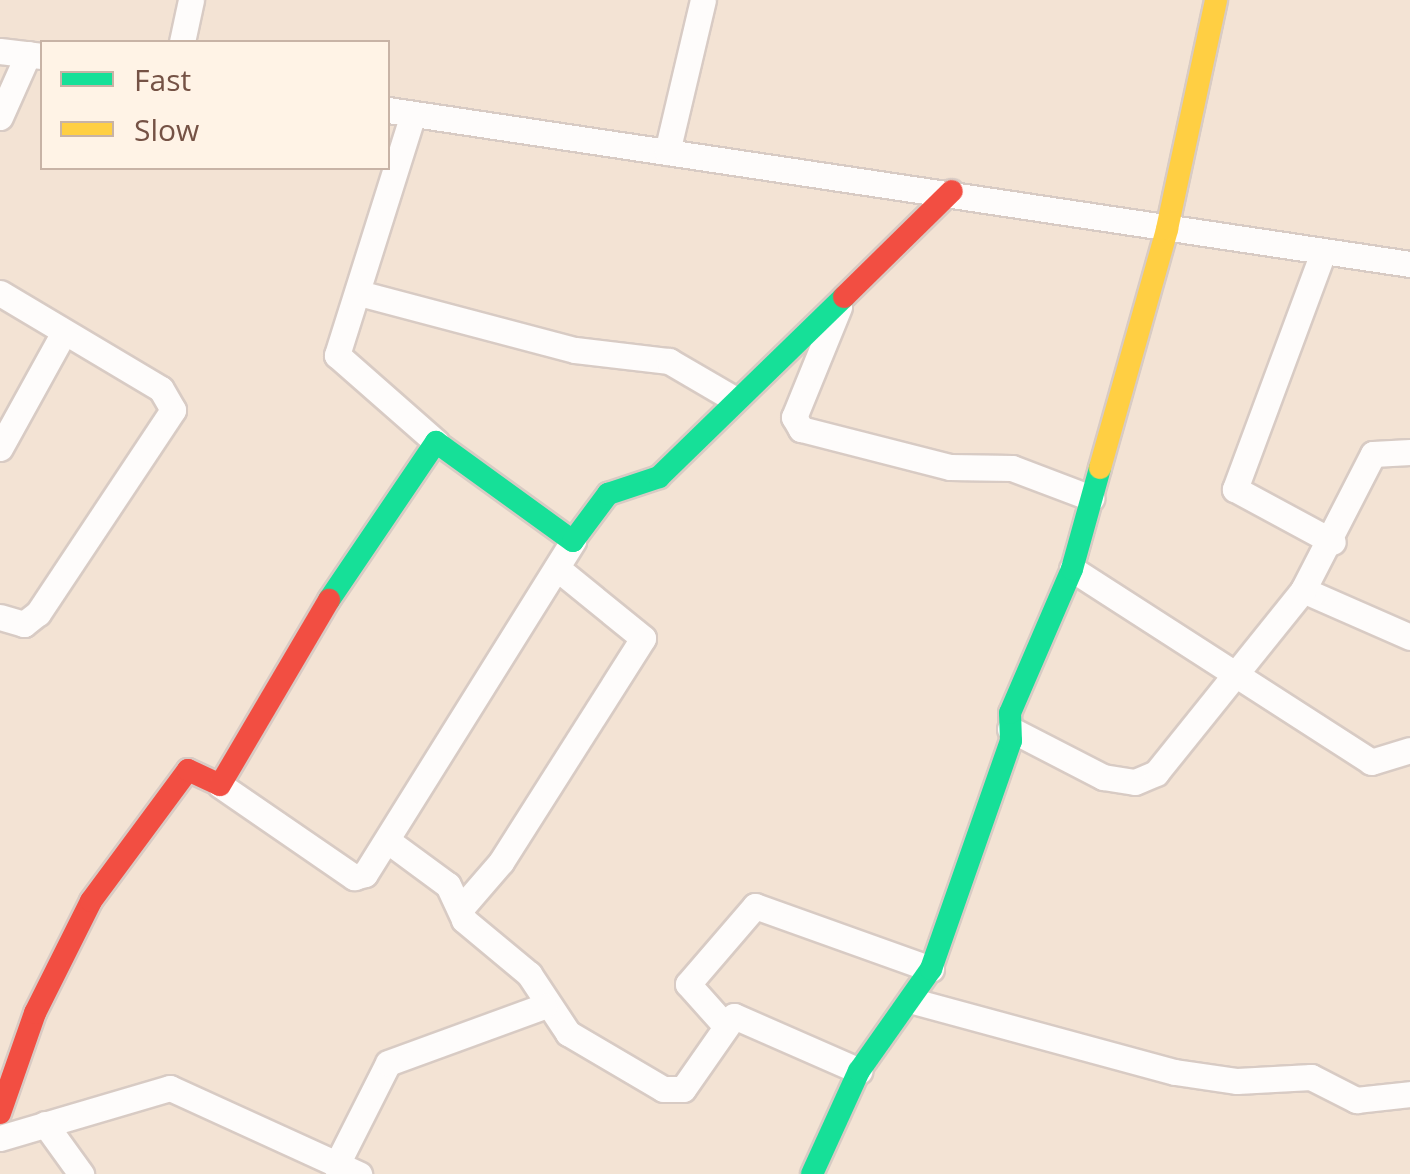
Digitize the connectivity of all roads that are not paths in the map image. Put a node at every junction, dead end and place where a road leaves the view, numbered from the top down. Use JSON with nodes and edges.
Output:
{"nodes":[{"id":1,"x":191,"y":0,"type":"edge"},
{"id":2,"x":703,"y":0,"type":"edge"},
{"id":3,"x":1216,"y":0,"type":"edge"},
{"id":4,"x":182,"y":40,"type":"edge"},
{"id":5,"x":0,"y":51,"type":"edge"},
{"id":6,"x":35,"y":55,"type":"edge"},
{"id":7,"x":400,"y":112,"type":"edge"},
{"id":8,"x":0,"y":117,"type":"edge"},
{"id":9,"x":667,"y":152,"type":"junction"},
{"id":10,"x":390,"y":156,"type":"edge"},
{"id":11,"x":387,"y":170,"type":"edge"},
{"id":12,"x":952,"y":192,"type":"junction"},
{"id":13,"x":1168,"y":229,"type":"junction"},
{"id":14,"x":1322,"y":255,"type":"junction"},
{"id":15,"x":1410,"y":264,"type":"edge"},
{"id":16,"x":0,"y":292,"type":"edge"},
{"id":17,"x":359,"y":294,"type":"junction"},
{"id":18,"x":842,"y":299,"type":"junction"},
{"id":19,"x":62,"y":334,"type":"junction"},
{"id":20,"x":734,"y":399,"type":"junction"},
{"id":21,"x":436,"y":442,"type":"junction"},
{"id":22,"x":0,"y":448,"type":"edge"},
{"id":23,"x":1410,"y":452,"type":"edge"},
{"id":24,"x":1091,"y":498,"type":"junction"},
{"id":25,"x":573,"y":541,"type":"junction"},
{"id":26,"x":1333,"y":542,"type":"junction"},
{"id":27,"x":557,"y":568,"type":"junction"},
{"id":28,"x":1072,"y":569,"type":"junction"},
{"id":29,"x":1303,"y":590,"type":"junction"},
{"id":30,"x":0,"y":617,"type":"edge"},
{"id":31,"x":1410,"y":638,"type":"edge"},
{"id":32,"x":1239,"y":680,"type":"junction"},
{"id":33,"x":1010,"y":729,"type":"junction"},
{"id":34,"x":1410,"y":750,"type":"edge"},
{"id":35,"x":220,"y":786,"type":"junction"},
{"id":36,"x":388,"y":841,"type":"junction"},
{"id":37,"x":463,"y":906,"type":"junction"},
{"id":38,"x":931,"y":969,"type":"junction"},
{"id":39,"x":913,"y":1001,"type":"junction"},
{"id":40,"x":544,"y":1006,"type":"junction"},
{"id":41,"x":722,"y":1022,"type":"junction"},
{"id":42,"x":858,"y":1071,"type":"junction"},
{"id":43,"x":1410,"y":1094,"type":"edge"},
{"id":44,"x":0,"y":1113,"type":"edge"},
{"id":45,"x":45,"y":1124,"type":"junction"},
{"id":46,"x":0,"y":1138,"type":"edge"},
{"id":47,"x":348,"y":1170,"type":"edge"},
{"id":48,"x":81,"y":1174,"type":"edge"},
{"id":49,"x":812,"y":1174,"type":"edge"}],
"edges":[{"from":1,"to":4,"type":"street"},
{"from":2,"to":9,"type":"street"},
{"from":3,"to":13,"type":"street"},
{"from":5,"to":6,"type":"street"},
{"from":6,"to":8,"type":"street"},
{"from":7,"to":9,"type":"street"},
{"from":7,"to":10,"type":"street"},
{"from":9,"to":12,"type":"street"},
{"from":11,"to":17,"type":"street"},
{"from":12,"to":13,"type":"street"},
{"from":12,"to":18,"type":"street"},
{"from":13,"to":14,"type":"street"},
{"from":13,"to":24,"type":"street"},
{"from":14,"to":15,"type":"street"},
{"from":14,"to":26,"type":"street"},
{"from":16,"to":19,"type":"street"},
{"from":17,"to":20,"type":"street"},
{"from":17,"to":21,"type":"street"},
{"from":18,"to":20,"type":"street"},
{"from":18,"to":24,"type":"street"},
{"from":19,"to":22,"type":"street"},
{"from":19,"to":30,"type":"street"},
{"from":20,"to":25,"type":"street"},
{"from":21,"to":25,"type":"street"},
{"from":21,"to":35,"type":"street"},
{"from":23,"to":26,"type":"street"},
{"from":24,"to":28,"type":"street"},
{"from":25,"to":27,"type":"street"},
{"from":26,"to":29,"type":"street"},
{"from":27,"to":36,"type":"street"},
{"from":27,"to":37,"type":"street"},
{"from":28,"to":32,"type":"street"},
{"from":28,"to":33,"type":"street"},
{"from":29,"to":31,"type":"street"},
{"from":29,"to":32,"type":"street"},
{"from":32,"to":33,"type":"street"},
{"from":32,"to":34,"type":"street"},
{"from":33,"to":38,"type":"street"},
{"from":35,"to":36,"type":"street"},
{"from":35,"to":44,"type":"street"},
{"from":36,"to":37,"type":"street"},
{"from":37,"to":40,"type":"street"},
{"from":38,"to":39,"type":"street"},
{"from":38,"to":41,"type":"street"},
{"from":39,"to":42,"type":"street"},
{"from":39,"to":43,"type":"street"},
{"from":40,"to":41,"type":"street"},
{"from":40,"to":47,"type":"street"},
{"from":41,"to":42,"type":"street"},
{"from":42,"to":49,"type":"street"},
{"from":45,"to":46,"type":"street"},
{"from":45,"to":47,"type":"street"},
{"from":45,"to":48,"type":"street"}]}
